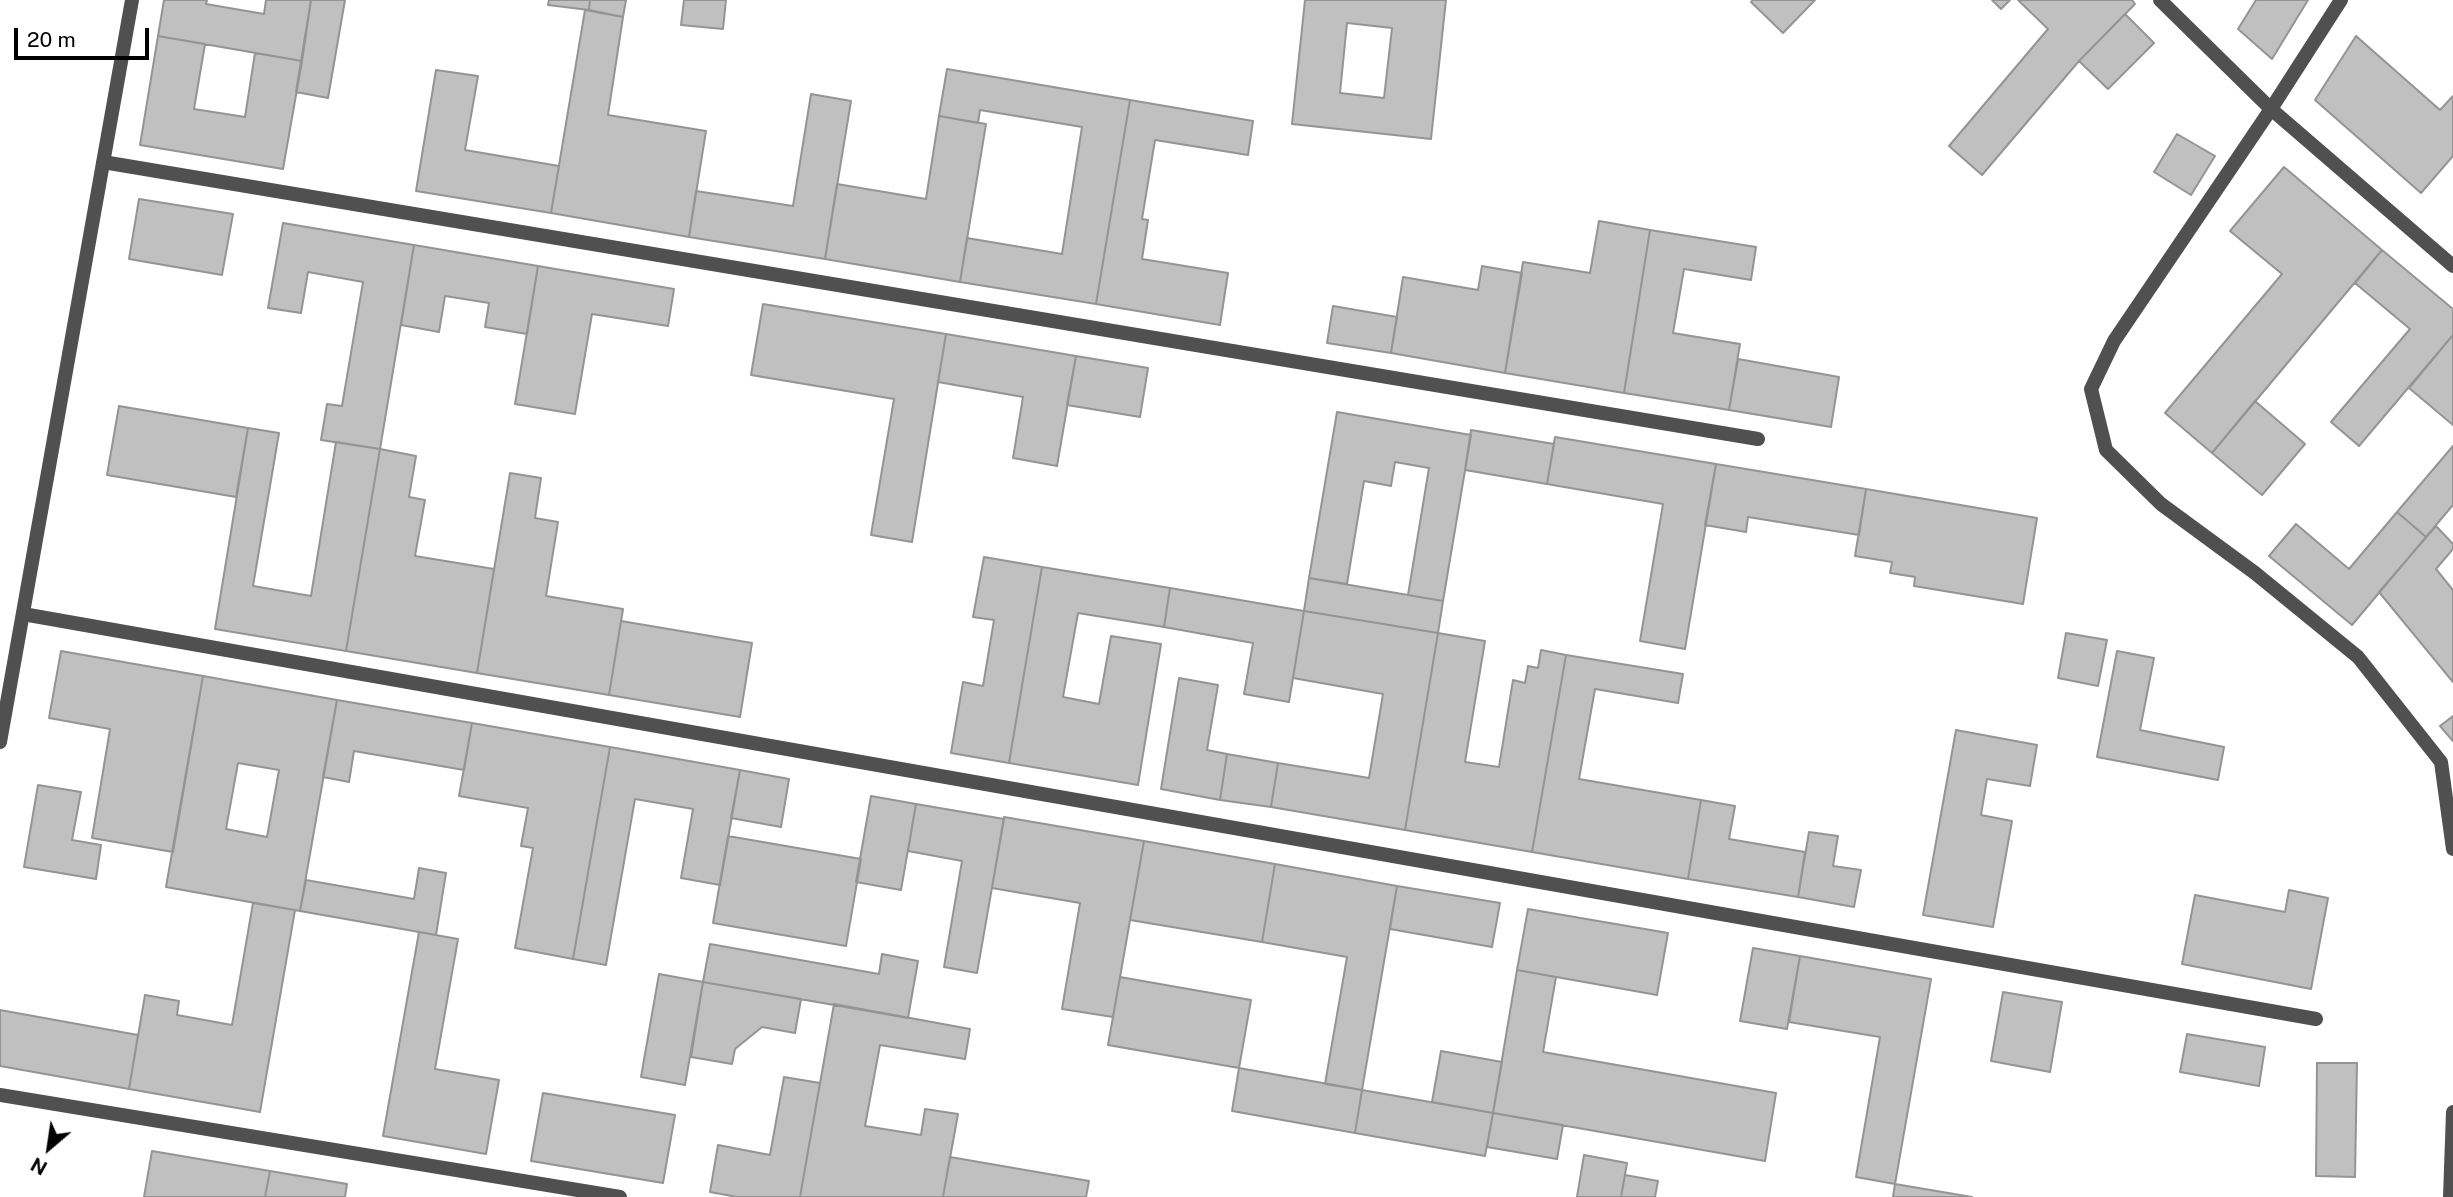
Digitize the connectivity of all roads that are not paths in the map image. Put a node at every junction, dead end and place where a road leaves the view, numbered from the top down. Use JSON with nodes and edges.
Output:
{"nodes":[{"id":1,"x":132,"y":0,"type":"edge"},
{"id":2,"x":2160,"y":0,"type":"edge"},
{"id":3,"x":2341,"y":0,"type":"edge"},
{"id":4,"x":2271,"y":109,"type":"junction"},
{"id":5,"x":103,"y":162,"type":"junction"},
{"id":6,"x":2453,"y":266,"type":"edge"},
{"id":7,"x":1758,"y":439,"type":"dead end"},
{"id":8,"x":23,"y":614,"type":"junction"},
{"id":9,"x":0,"y":743,"type":"edge"},
{"id":10,"x":2453,"y":849,"type":"edge"},
{"id":11,"x":2316,"y":1019,"type":"dead end"},
{"id":12,"x":0,"y":1095,"type":"edge"},
{"id":13,"x":2453,"y":1112,"type":"edge"},
{"id":14,"x":620,"y":1197,"type":"edge"},
{"id":15,"x":2450,"y":1197,"type":"edge"}],
"edges":[{"from":1,"to":5,"type":"street"},
{"from":2,"to":4,"type":"street"},
{"from":3,"to":4,"type":"street"},
{"from":4,"to":6,"type":"street"},
{"from":4,"to":10,"type":"street"},
{"from":5,"to":7,"type":"street"},
{"from":5,"to":8,"type":"street"},
{"from":8,"to":9,"type":"street"},
{"from":8,"to":11,"type":"street"},
{"from":12,"to":14,"type":"street"},
{"from":13,"to":15,"type":"street"}]}
